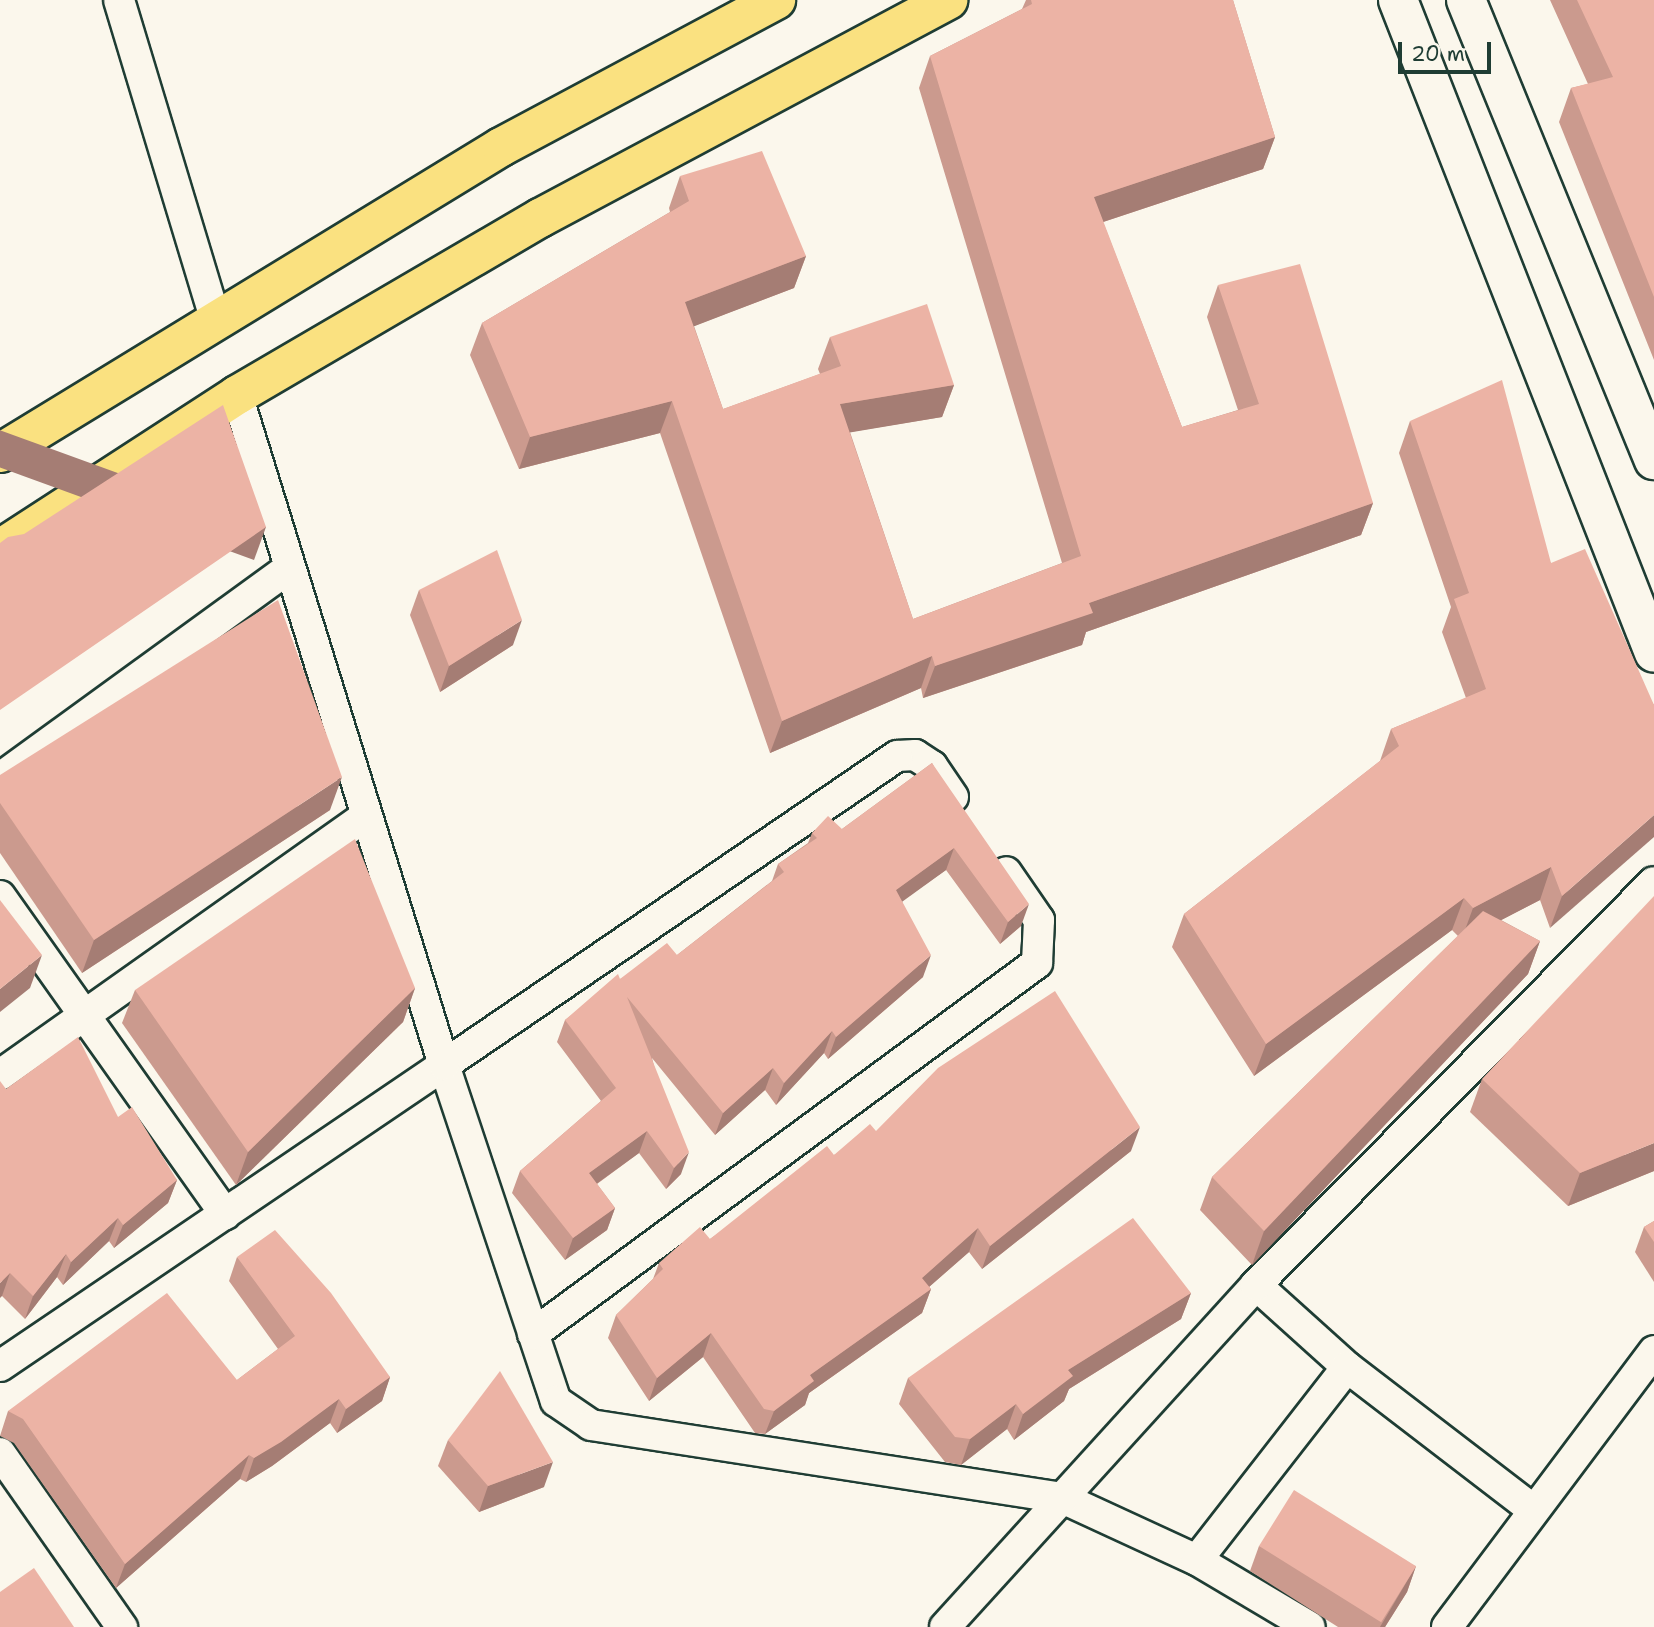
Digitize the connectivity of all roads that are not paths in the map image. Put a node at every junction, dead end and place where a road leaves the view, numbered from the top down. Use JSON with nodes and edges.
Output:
{"nodes":[{"id":1,"x":119,"y":0,"type":"edge"},
{"id":2,"x":776,"y":0,"type":"edge"},
{"id":3,"x":949,"y":0,"type":"edge"},
{"id":4,"x":1398,"y":0,"type":"edge"},
{"id":5,"x":1466,"y":0,"type":"edge"},
{"id":6,"x":215,"y":317,"type":"junction"},
{"id":7,"x":237,"y":395,"type":"junction"},
{"id":8,"x":0,"y":453,"type":"edge"},
{"id":9,"x":1654,"y":460,"type":"edge"},
{"id":10,"x":0,"y":550,"type":"edge"},
{"id":11,"x":286,"y":570,"type":"junction"},
{"id":12,"x":1654,"y":653,"type":"edge"},
{"id":13,"x":0,"y":778,"type":"edge"},
{"id":14,"x":365,"y":817,"type":"junction"},
{"id":15,"x":1654,"y":882,"type":"edge"},
{"id":16,"x":0,"y":896,"type":"edge"},
{"id":17,"x":84,"y":1016,"type":"junction"},
{"id":18,"x":444,"y":1065,"type":"junction"},
{"id":19,"x":0,"y":1075,"type":"edge"},
{"id":20,"x":225,"y":1214,"type":"junction"},
{"id":21,"x":1256,"y":1285,"type":"junction"},
{"id":22,"x":533,"y":1334,"type":"junction"},
{"id":23,"x":1654,"y":1350,"type":"edge"},
{"id":24,"x":0,"y":1366,"type":"edge"},
{"id":25,"x":1346,"y":1367,"type":"junction"},
{"id":26,"x":0,"y":1453,"type":"edge"},
{"id":27,"x":1062,"y":1498,"type":"junction"},
{"id":28,"x":1531,"y":1508,"type":"junction"},
{"id":29,"x":1197,"y":1560,"type":"junction"},
{"id":30,"x":122,"y":1627,"type":"edge"},
{"id":31,"x":945,"y":1627,"type":"edge"},
{"id":32,"x":1310,"y":1627,"type":"edge"},
{"id":33,"x":1447,"y":1627,"type":"edge"}],
"edges":[{"from":1,"to":6,"type":"street"},
{"from":2,"to":6,"type":"main road"},
{"from":3,"to":7,"type":"main road"},
{"from":4,"to":12,"type":"main road"},
{"from":5,"to":9,"type":"main road"},
{"from":6,"to":8,"type":"main road"},
{"from":7,"to":10,"type":"main road"},
{"from":7,"to":11,"type":"street"},
{"from":11,"to":13,"type":"street"},
{"from":11,"to":14,"type":"street"},
{"from":14,"to":17,"type":"street"},
{"from":14,"to":18,"type":"street"},
{"from":15,"to":21,"type":"street"},
{"from":16,"to":17,"type":"street"},
{"from":17,"to":19,"type":"street"},
{"from":17,"to":20,"type":"street"},
{"from":18,"to":20,"type":"street"},
{"from":18,"to":22,"type":"street"},
{"from":18,"to":22,"type":"street"},
{"from":20,"to":24,"type":"street"},
{"from":21,"to":25,"type":"street"},
{"from":21,"to":27,"type":"street"},
{"from":22,"to":27,"type":"street"},
{"from":23,"to":28,"type":"street"},
{"from":25,"to":28,"type":"street"},
{"from":25,"to":29,"type":"street"},
{"from":26,"to":30,"type":"street"},
{"from":27,"to":29,"type":"street"},
{"from":27,"to":31,"type":"street"},
{"from":28,"to":33,"type":"street"},
{"from":29,"to":32,"type":"street"}]}
